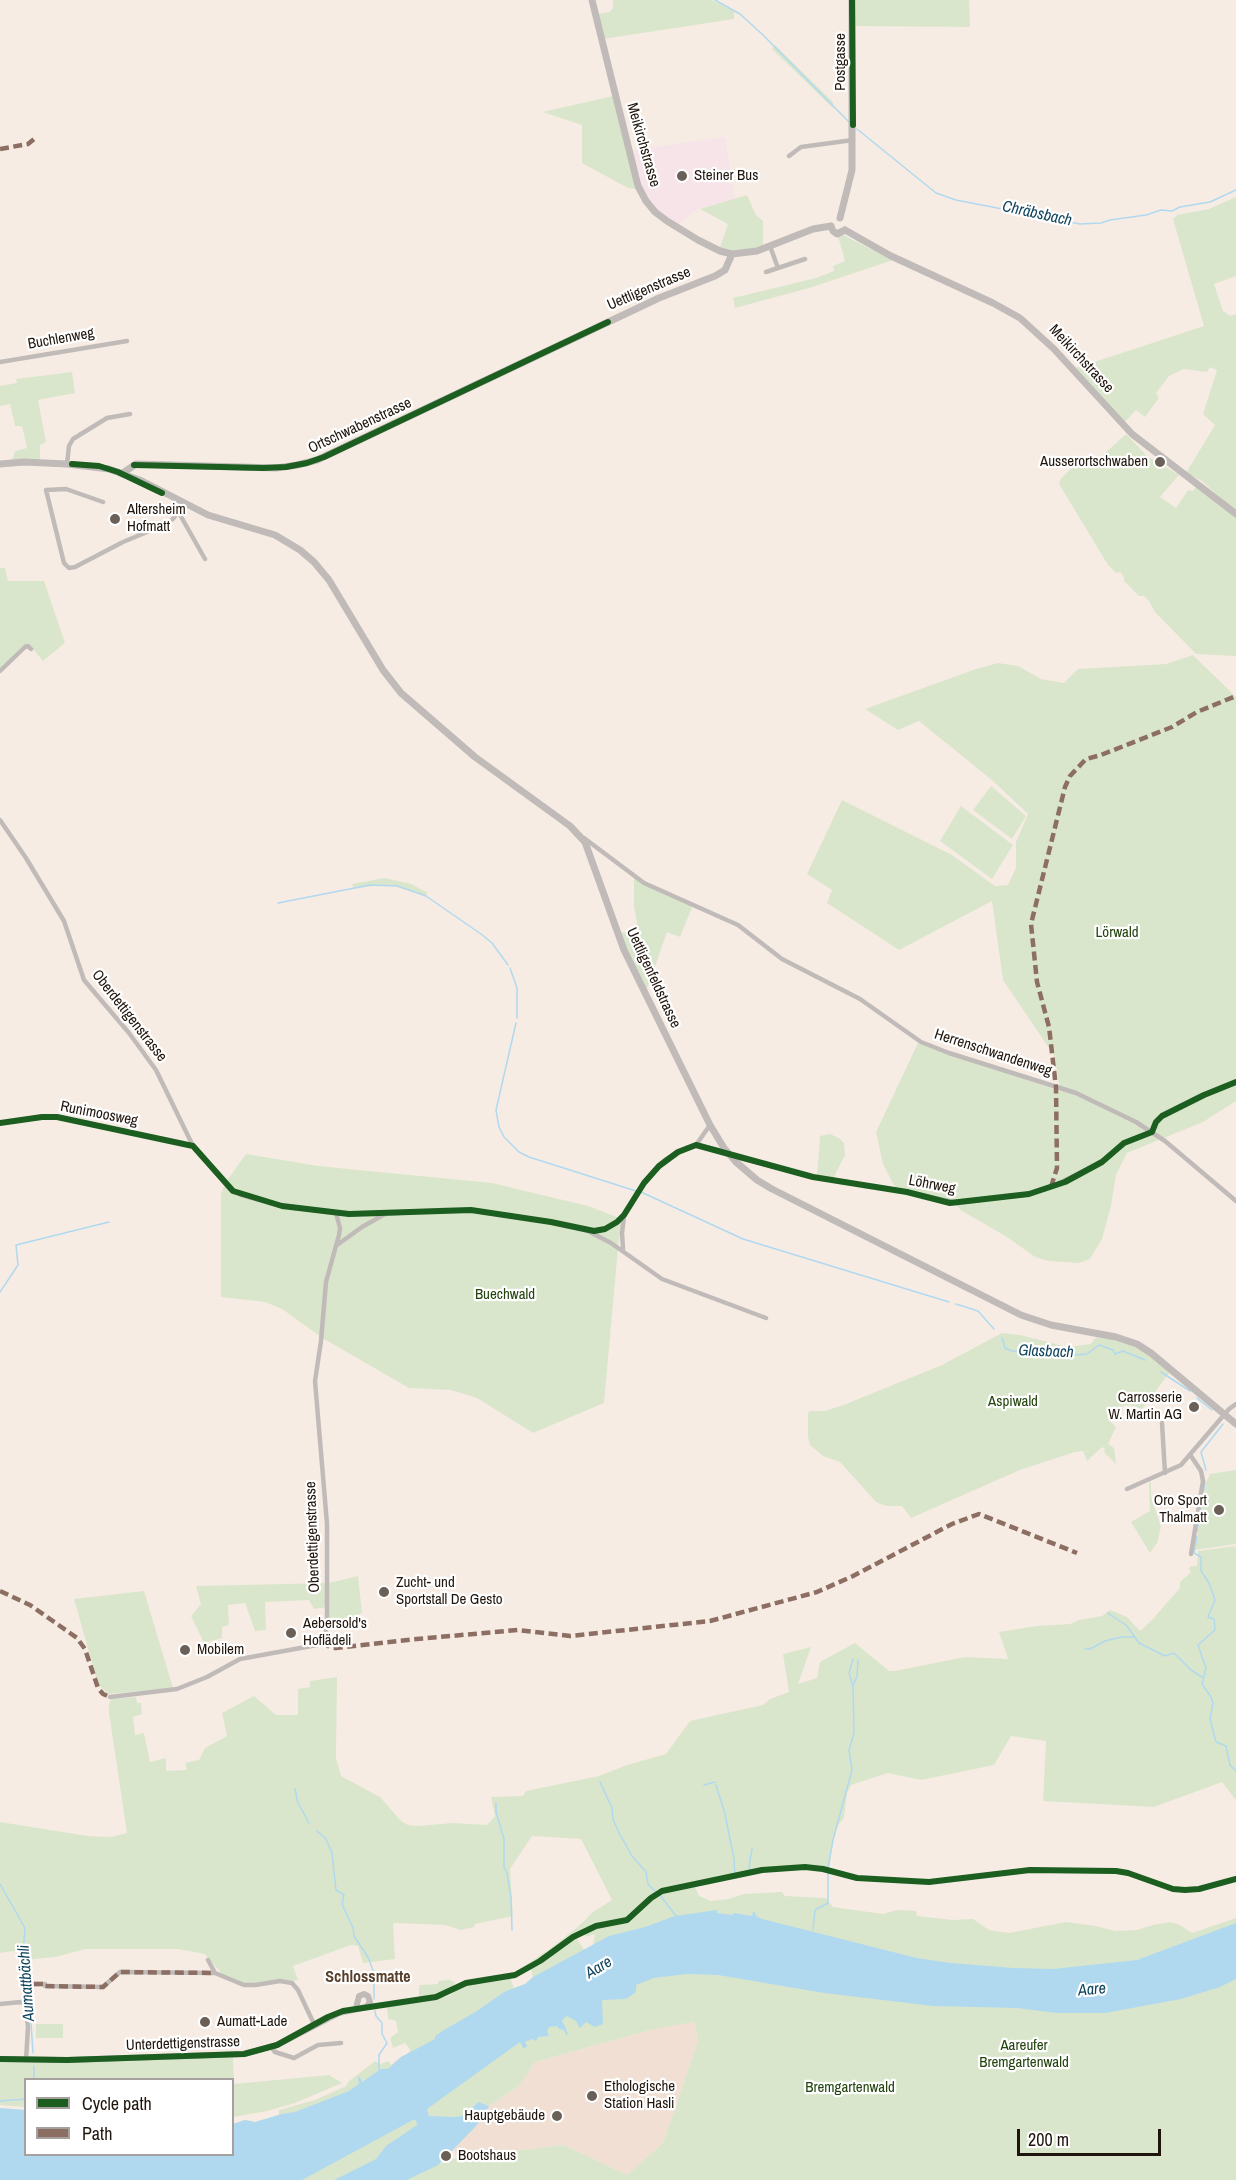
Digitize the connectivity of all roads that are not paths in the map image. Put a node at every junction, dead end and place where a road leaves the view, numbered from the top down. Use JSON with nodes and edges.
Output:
{"nodes":[{"id":1,"x":592,"y":0,"type":"edge"},
{"id":2,"x":852,"y":0,"type":"edge"},
{"id":3,"x":853,"y":140,"type":"junction"},
{"id":4,"x":789,"y":156,"type":"dead end"},
{"id":5,"x":840,"y":218,"type":"junction"},
{"id":6,"x":831,"y":226,"type":"junction"},
{"id":7,"x":845,"y":230,"type":"junction"},
{"id":8,"x":770,"y":246,"type":"junction"},
{"id":9,"x":732,"y":254,"type":"junction"},
{"id":10,"x":805,"y":259,"type":"dead end"},
{"id":11,"x":778,"y":268,"type":"junction"},
{"id":12,"x":766,"y":272,"type":"dead end"},
{"id":13,"x":567,"y":340,"type":"joint"},
{"id":14,"x":126,"y":341,"type":"dead end"},
{"id":15,"x":0,"y":362,"type":"edge"},
{"id":16,"x":130,"y":414,"type":"dead end"},
{"id":17,"x":0,"y":464,"type":"edge"},
{"id":18,"x":66,"y":464,"type":"junction"},
{"id":19,"x":147,"y":465,"type":"junction"},
{"id":20,"x":123,"y":473,"type":"junction"},
{"id":21,"x":134,"y":478,"type":"junction"},
{"id":22,"x":103,"y":502,"type":"dead end"},
{"id":23,"x":184,"y":504,"type":"junction"},
{"id":24,"x":178,"y":513,"type":"junction"},
{"id":25,"x":1236,"y":514,"type":"edge"},
{"id":26,"x":205,"y":559,"type":"dead end"},
{"id":27,"x":31,"y":650,"type":"dead end"},
{"id":28,"x":0,"y":671,"type":"edge"},
{"id":29,"x":0,"y":820,"type":"edge"},
{"id":30,"x":581,"y":837,"type":"junction"},
{"id":31,"x":602,"y":851,"type":"junction"},
{"id":32,"x":592,"y":857,"type":"junction"},
{"id":33,"x":0,"y":1123,"type":"edge"},
{"id":34,"x":710,"y":1125,"type":"junction"},
{"id":35,"x":1152,"y":1132,"type":"junction"},
{"id":36,"x":696,"y":1144,"type":"junction"},
{"id":37,"x":194,"y":1146,"type":"junction"},
{"id":38,"x":729,"y":1154,"type":"junction"},
{"id":39,"x":1236,"y":1201,"type":"edge"},
{"id":40,"x":336,"y":1213,"type":"junction"},
{"id":41,"x":385,"y":1214,"type":"junction"},
{"id":42,"x":624,"y":1215,"type":"junction"},
{"id":43,"x":588,"y":1231,"type":"junction"},
{"id":44,"x":338,"y":1245,"type":"junction"},
{"id":45,"x":623,"y":1249,"type":"junction"},
{"id":46,"x":766,"y":1318,"type":"dead end"},
{"id":47,"x":1236,"y":1404,"type":"edge"},
{"id":48,"x":1225,"y":1414,"type":"junction"},
{"id":49,"x":1162,"y":1423,"type":"dead end"},
{"id":50,"x":1236,"y":1424,"type":"edge"},
{"id":51,"x":1191,"y":1456,"type":"junction"},
{"id":52,"x":1165,"y":1473,"type":"junction"},
{"id":53,"x":1127,"y":1489,"type":"dead end"},
{"id":54,"x":1191,"y":1554,"type":"dead end"},
{"id":55,"x":110,"y":1697,"type":"dead end"},
{"id":56,"x":208,"y":1960,"type":"dead end"},
{"id":57,"x":215,"y":1973,"type":"junction"},
{"id":58,"x":34,"y":1984,"type":"dead end"},
{"id":59,"x":0,"y":2004,"type":"edge"},
{"id":60,"x":356,"y":2008,"type":"dead end"},
{"id":61,"x":315,"y":2024,"type":"junction"},
{"id":62,"x":341,"y":2043,"type":"dead end"},
{"id":63,"x":271,"y":2046,"type":"junction"},
{"id":64,"x":0,"y":2059,"type":"edge"},
{"id":65,"x":26,"y":2060,"type":"junction"}],
"edges":[{"from":1,"to":9,"type":"main road","name":"Meikirchstrasse"},
{"from":2,"to":3,"type":"main road","name":"Postgasse"},
{"from":3,"to":4,"type":"street"},
{"from":3,"to":5,"type":"main road","name":"Postgasse"},
{"from":5,"to":6,"type":"main road"},
{"from":5,"to":7,"type":"main road"},
{"from":6,"to":7,"type":"main road"},
{"from":6,"to":8,"type":"main road"},
{"from":7,"to":25,"type":"main road","name":"Meikirchstrasse"},
{"from":8,"to":9,"type":"main road"},
{"from":8,"to":11,"type":"street"},
{"from":9,"to":13,"type":"main road","name":"Uettligenstrasse"},
{"from":10,"to":11,"type":"street"},
{"from":11,"to":12,"type":"street"},
{"from":13,"to":19,"type":"main road","name":"Ortschwabenstrasse"},
{"from":14,"to":15,"type":"street","name":"Buchlenweg"},
{"from":16,"to":18,"type":"street"},
{"from":17,"to":18,"type":"main road"},
{"from":18,"to":20,"type":"main road"},
{"from":19,"to":20,"type":"main road","name":"Ortschwabenstrasse"},
{"from":19,"to":21,"type":"main road"},
{"from":20,"to":21,"type":"main road","name":"Uettligenfeldstrasse"},
{"from":21,"to":23,"type":"main road","name":"Uettligenfeldstrasse"},
{"from":22,"to":24,"type":"street"},
{"from":23,"to":24,"type":"street"},
{"from":23,"to":30,"type":"main road","name":"Uettligenfeldstrasse"},
{"from":24,"to":26,"type":"street"},
{"from":27,"to":28,"type":"street"},
{"from":29,"to":37,"type":"street","name":"Oberdettigenstrasse"},
{"from":30,"to":31,"type":"street","name":"Herrenschwandenweg"},
{"from":30,"to":32,"type":"main road","name":"Uettligenfeldstrasse"},
{"from":31,"to":32,"type":"street"},
{"from":31,"to":35,"type":"street","name":"Herrenschwandenweg"},
{"from":32,"to":34,"type":"main road","name":"Uettligenfeldstrasse"},
{"from":33,"to":37,"type":"street","name":"Runimoosweg"},
{"from":34,"to":36,"type":"street"},
{"from":34,"to":38,"type":"main road","name":"Uettligenfeldstrasse"},
{"from":35,"to":38,"type":"street","name":"Löhrweg"},
{"from":35,"to":39,"type":"street","name":"Herrenschwandenweg"},
{"from":36,"to":38,"type":"street","name":"Löhrweg"},
{"from":36,"to":42,"type":"street"},
{"from":37,"to":40,"type":"street","name":"Oberdettigenstrasse"},
{"from":38,"to":48,"type":"main road","name":"Uettligenfeldstrasse"},
{"from":40,"to":41,"type":"street","name":"Oberdettigenstrasse"},
{"from":40,"to":44,"type":"street","name":"Oberdettigenstrasse"},
{"from":41,"to":43,"type":"street","name":"Oberdettigenstrasse"},
{"from":41,"to":44,"type":"street"},
{"from":42,"to":43,"type":"street"},
{"from":42,"to":45,"type":"street"},
{"from":43,"to":45,"type":"street","name":"Oberdettigenstrasse"},
{"from":44,"to":55,"type":"street","name":"Oberdettigenstrasse"},
{"from":45,"to":46,"type":"street","name":"Oberdettigenstrasse"},
{"from":47,"to":48,"type":"street"},
{"from":48,"to":50,"type":"main road"},
{"from":48,"to":51,"type":"street"},
{"from":49,"to":52,"type":"street"},
{"from":51,"to":52,"type":"street"},
{"from":51,"to":54,"type":"street"},
{"from":52,"to":53,"type":"street"},
{"from":56,"to":57,"type":"street"},
{"from":57,"to":58,"type":"street"},
{"from":57,"to":61,"type":"street"},
{"from":59,"to":65,"type":"street"},
{"from":60,"to":61,"type":"street","name":"Unterdettigenstrasse"},
{"from":61,"to":63,"type":"street","name":"Unterdettigenstrasse"},
{"from":62,"to":63,"type":"street"},
{"from":63,"to":65,"type":"street","name":"Unterdettigenstrasse"},
{"from":64,"to":65,"type":"street","name":"Unterdettigenstrasse"}]}
